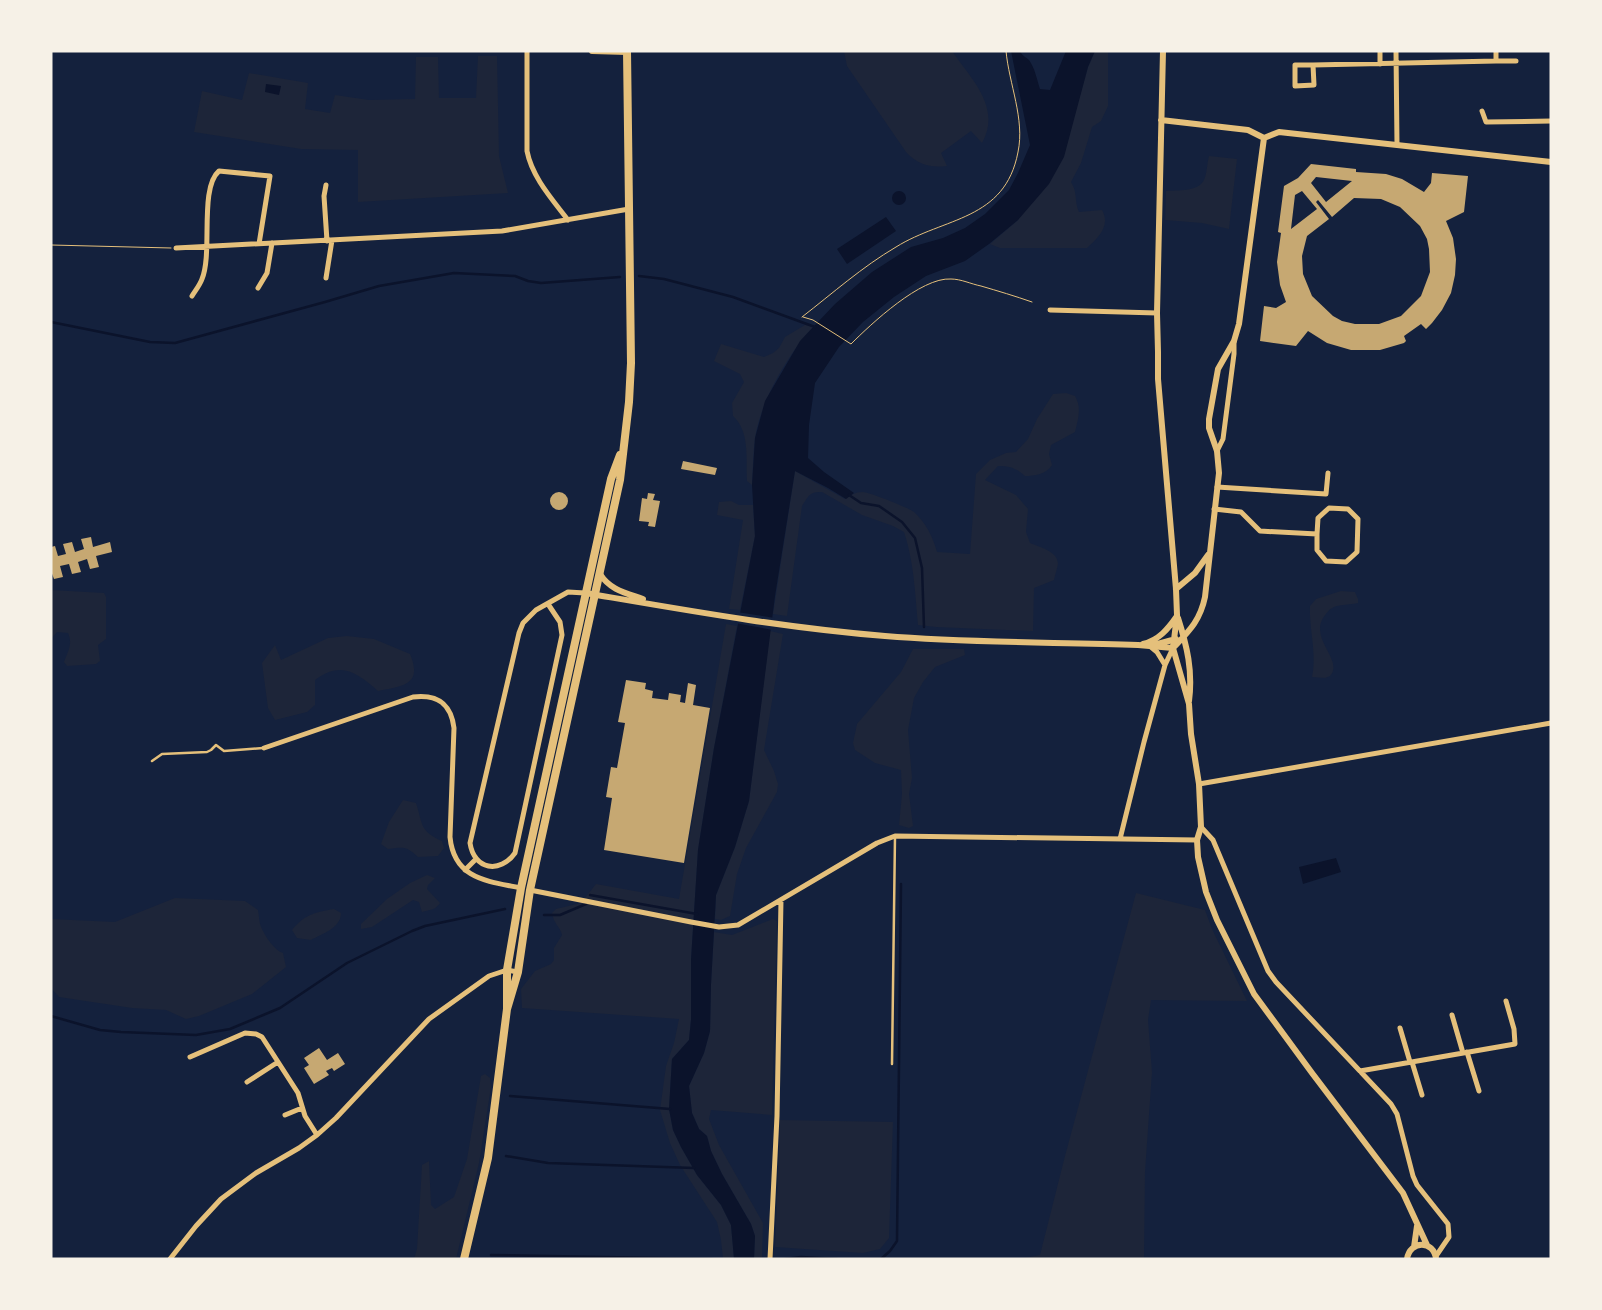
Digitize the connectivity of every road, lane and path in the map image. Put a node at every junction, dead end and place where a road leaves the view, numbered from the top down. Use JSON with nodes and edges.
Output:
{"nodes":[{"id":1,"x":527,"y":51,"type":"edge"},
{"id":2,"x":592,"y":51,"type":"edge"},
{"id":3,"x":627,"y":51,"type":"edge"},
{"id":4,"x":1006,"y":51,"type":"edge"},
{"id":5,"x":1163,"y":51,"type":"edge"},
{"id":6,"x":1380,"y":51,"type":"edge"},
{"id":7,"x":1396,"y":51,"type":"edge"},
{"id":8,"x":1496,"y":51,"type":"edge"},
{"id":9,"x":1496,"y":61,"type":"junction"},
{"id":10,"x":1516,"y":61,"type":"dead end"},
{"id":11,"x":1396,"y":63,"type":"junction"},
{"id":12,"x":1380,"y":64,"type":"junction"},
{"id":13,"x":1313,"y":65,"type":"junction"},
{"id":14,"x":1482,"y":111,"type":"dead end"},
{"id":15,"x":1161,"y":120,"type":"junction"},
{"id":16,"x":1551,"y":121,"type":"edge"},
{"id":17,"x":1264,"y":138,"type":"junction"},
{"id":18,"x":1398,"y":145,"type":"junction"},
{"id":19,"x":1551,"y":162,"type":"edge"},
{"id":20,"x":326,"y":185,"type":"dead end"},
{"id":21,"x":629,"y":209,"type":"junction"},
{"id":22,"x":568,"y":220,"type":"junction"},
{"id":23,"x":330,"y":240,"type":"junction"},
{"id":24,"x":51,"y":244,"type":"edge"},
{"id":25,"x":260,"y":244,"type":"junction"},
{"id":26,"x":272,"y":244,"type":"junction"},
{"id":27,"x":207,"y":247,"type":"junction"},
{"id":28,"x":176,"y":248,"type":"joint"},
{"id":29,"x":326,"y":278,"type":"dead end"},
{"id":30,"x":258,"y":288,"type":"dead end"},
{"id":31,"x":192,"y":296,"type":"dead end"},
{"id":32,"x":1032,"y":302,"type":"dead end"},
{"id":33,"x":1050,"y":310,"type":"dead end"},
{"id":34,"x":1157,"y":313,"type":"junction"},
{"id":35,"x":1234,"y":340,"type":"junction"},
{"id":36,"x":623,"y":446,"type":"junction"},
{"id":37,"x":1217,"y":451,"type":"junction"},
{"id":38,"x":1328,"y":473,"type":"dead end"},
{"id":39,"x":1217,"y":487,"type":"junction"},
{"id":40,"x":1214,"y":509,"type":"junction"},
{"id":41,"x":1317,"y":534,"type":"junction"},
{"id":42,"x":1209,"y":553,"type":"junction"},
{"id":43,"x":600,"y":574,"type":"junction"},
{"id":44,"x":1176,"y":589,"type":"junction"},
{"id":45,"x":586,"y":593,"type":"junction"},
{"id":46,"x":596,"y":594,"type":"junction"},
{"id":47,"x":548,"y":604,"type":"junction"},
{"id":48,"x":661,"y":605,"type":"junction"},
{"id":49,"x":1177,"y":615,"type":"junction"},
{"id":50,"x":1184,"y":636,"type":"junction"},
{"id":51,"x":1174,"y":640,"type":"junction"},
{"id":52,"x":1138,"y":645,"type":"junction"},
{"id":53,"x":1148,"y":646,"type":"junction"},
{"id":54,"x":1173,"y":648,"type":"junction"},
{"id":55,"x":1165,"y":665,"type":"junction"},
{"id":56,"x":1189,"y":704,"type":"junction"},
{"id":57,"x":1551,"y":723,"type":"edge"},
{"id":58,"x":264,"y":748,"type":"joint"},
{"id":59,"x":152,"y":762,"type":"dead end"},
{"id":60,"x":1199,"y":784,"type":"junction"},
{"id":61,"x":1201,"y":827,"type":"junction"},
{"id":62,"x":895,"y":836,"type":"junction"},
{"id":63,"x":1120,"y":839,"type":"junction"},
{"id":64,"x":1197,"y":840,"type":"junction"},
{"id":65,"x":476,"y":859,"type":"junction"},
{"id":66,"x":465,"y":870,"type":"junction"},
{"id":67,"x":521,"y":888,"type":"junction"},
{"id":68,"x":530,"y":890,"type":"junction"},
{"id":69,"x":781,"y":900,"type":"junction"},
{"id":70,"x":507,"y":970,"type":"junction"},
{"id":71,"x":518,"y":972,"type":"junction"},
{"id":72,"x":1506,"y":1001,"type":"dead end"},
{"id":73,"x":507,"y":1009,"type":"junction"},
{"id":74,"x":1452,"y":1015,"type":"dead end"},
{"id":75,"x":1400,"y":1028,"type":"dead end"},
{"id":76,"x":1465,"y":1052,"type":"junction"},
{"id":77,"x":190,"y":1057,"type":"dead end"},
{"id":78,"x":278,"y":1062,"type":"junction"},
{"id":79,"x":1411,"y":1062,"type":"junction"},
{"id":80,"x":892,"y":1064,"type":"dead end"},
{"id":81,"x":1360,"y":1071,"type":"junction"},
{"id":82,"x":247,"y":1082,"type":"dead end"},
{"id":83,"x":1480,"y":1091,"type":"dead end"},
{"id":84,"x":1422,"y":1095,"type":"dead end"},
{"id":85,"x":302,"y":1108,"type":"junction"},
{"id":86,"x":285,"y":1115,"type":"dead end"},
{"id":87,"x":317,"y":1135,"type":"junction"},
{"id":88,"x":1417,"y":1224,"type":"junction"},
{"id":89,"x":1427,"y":1245,"type":"junction"},
{"id":90,"x":1414,"y":1247,"type":"junction"},
{"id":91,"x":1436,"y":1258,"type":"edge"},
{"id":92,"x":170,"y":1259,"type":"edge"},
{"id":93,"x":464,"y":1259,"type":"edge"},
{"id":94,"x":770,"y":1259,"type":"edge"},
{"id":95,"x":1407,"y":1259,"type":"edge"}],
"edges":[{"from":1,"to":22,"type":"street"},
{"from":2,"to":3,"type":"street"},
{"from":3,"to":21,"type":"main road"},
{"from":4,"to":32,"type":"path"},
{"from":5,"to":15,"type":"street"},
{"from":6,"to":12,"type":"street"},
{"from":7,"to":11,"type":"street"},
{"from":8,"to":9,"type":"street"},
{"from":9,"to":10,"type":"street"},
{"from":9,"to":11,"type":"street"},
{"from":11,"to":12,"type":"street"},
{"from":11,"to":18,"type":"street"},
{"from":12,"to":13,"type":"street"},
{"from":13,"to":13,"type":"street"},
{"from":14,"to":16,"type":"street"},
{"from":15,"to":17,"type":"street"},
{"from":15,"to":34,"type":"street"},
{"from":17,"to":18,"type":"street"},
{"from":17,"to":35,"type":"street"},
{"from":18,"to":19,"type":"street"},
{"from":20,"to":23,"type":"street"},
{"from":21,"to":22,"type":"street"},
{"from":21,"to":36,"type":"main road"},
{"from":22,"to":23,"type":"street"},
{"from":23,"to":26,"type":"street"},
{"from":23,"to":29,"type":"street"},
{"from":24,"to":28,"type":"path"},
{"from":25,"to":26,"type":"street"},
{"from":25,"to":27,"type":"street"},
{"from":25,"to":27,"type":"street"},
{"from":26,"to":30,"type":"street"},
{"from":27,"to":28,"type":"street"},
{"from":27,"to":31,"type":"street"},
{"from":33,"to":34,"type":"street"},
{"from":34,"to":44,"type":"street"},
{"from":35,"to":37,"type":"street"},
{"from":35,"to":37,"type":"street"},
{"from":36,"to":43,"type":"main road"},
{"from":36,"to":45,"type":"main road"},
{"from":37,"to":39,"type":"street"},
{"from":38,"to":39,"type":"street"},
{"from":39,"to":40,"type":"street"},
{"from":40,"to":41,"type":"street"},
{"from":40,"to":42,"type":"street"},
{"from":41,"to":41,"type":"street"},
{"from":42,"to":44,"type":"street"},
{"from":42,"to":50,"type":"street"},
{"from":43,"to":46,"type":"main road"},
{"from":43,"to":48,"type":"street"},
{"from":44,"to":49,"type":"street"},
{"from":45,"to":46,"type":"street"},
{"from":45,"to":47,"type":"street"},
{"from":45,"to":67,"type":"main road"},
{"from":46,"to":48,"type":"street"},
{"from":46,"to":68,"type":"main road"},
{"from":47,"to":65,"type":"street"},
{"from":47,"to":65,"type":"street"},
{"from":48,"to":52,"type":"street"},
{"from":49,"to":50,"type":"street"},
{"from":49,"to":51,"type":"street"},
{"from":49,"to":52,"type":"street"},
{"from":50,"to":51,"type":"street"},
{"from":50,"to":54,"type":"street"},
{"from":50,"to":56,"type":"street"},
{"from":51,"to":53,"type":"street"},
{"from":51,"to":54,"type":"street"},
{"from":52,"to":53,"type":"street"},
{"from":53,"to":54,"type":"street"},
{"from":53,"to":55,"type":"street"},
{"from":54,"to":55,"type":"street"},
{"from":54,"to":56,"type":"street"},
{"from":55,"to":63,"type":"street"},
{"from":56,"to":60,"type":"street"},
{"from":57,"to":60,"type":"street"},
{"from":58,"to":59,"type":"lane"},
{"from":58,"to":66,"type":"street"},
{"from":60,"to":61,"type":"street"},
{"from":61,"to":64,"type":"street"},
{"from":61,"to":81,"type":"street"},
{"from":62,"to":63,"type":"street"},
{"from":62,"to":69,"type":"street"},
{"from":62,"to":80,"type":"lane"},
{"from":63,"to":64,"type":"street"},
{"from":64,"to":88,"type":"street"},
{"from":65,"to":66,"type":"street"},
{"from":66,"to":67,"type":"street"},
{"from":67,"to":68,"type":"street"},
{"from":67,"to":70,"type":"main road"},
{"from":68,"to":69,"type":"street"},
{"from":68,"to":71,"type":"main road"},
{"from":69,"to":94,"type":"street"},
{"from":70,"to":71,"type":"street"},
{"from":70,"to":73,"type":"main road"},
{"from":70,"to":87,"type":"street"},
{"from":71,"to":73,"type":"main road"},
{"from":72,"to":76,"type":"street"},
{"from":73,"to":93,"type":"main road"},
{"from":74,"to":76,"type":"street"},
{"from":75,"to":79,"type":"street"},
{"from":76,"to":79,"type":"street"},
{"from":76,"to":83,"type":"street"},
{"from":77,"to":78,"type":"street"},
{"from":78,"to":82,"type":"street"},
{"from":78,"to":85,"type":"street"},
{"from":79,"to":81,"type":"street"},
{"from":79,"to":84,"type":"street"},
{"from":81,"to":91,"type":"street"},
{"from":85,"to":86,"type":"street"},
{"from":85,"to":87,"type":"street"},
{"from":87,"to":92,"type":"street"},
{"from":88,"to":89,"type":"street"},
{"from":88,"to":90,"type":"street"},
{"from":89,"to":90,"type":"street"},
{"from":89,"to":91,"type":"street"},
{"from":90,"to":95,"type":"street"}]}
